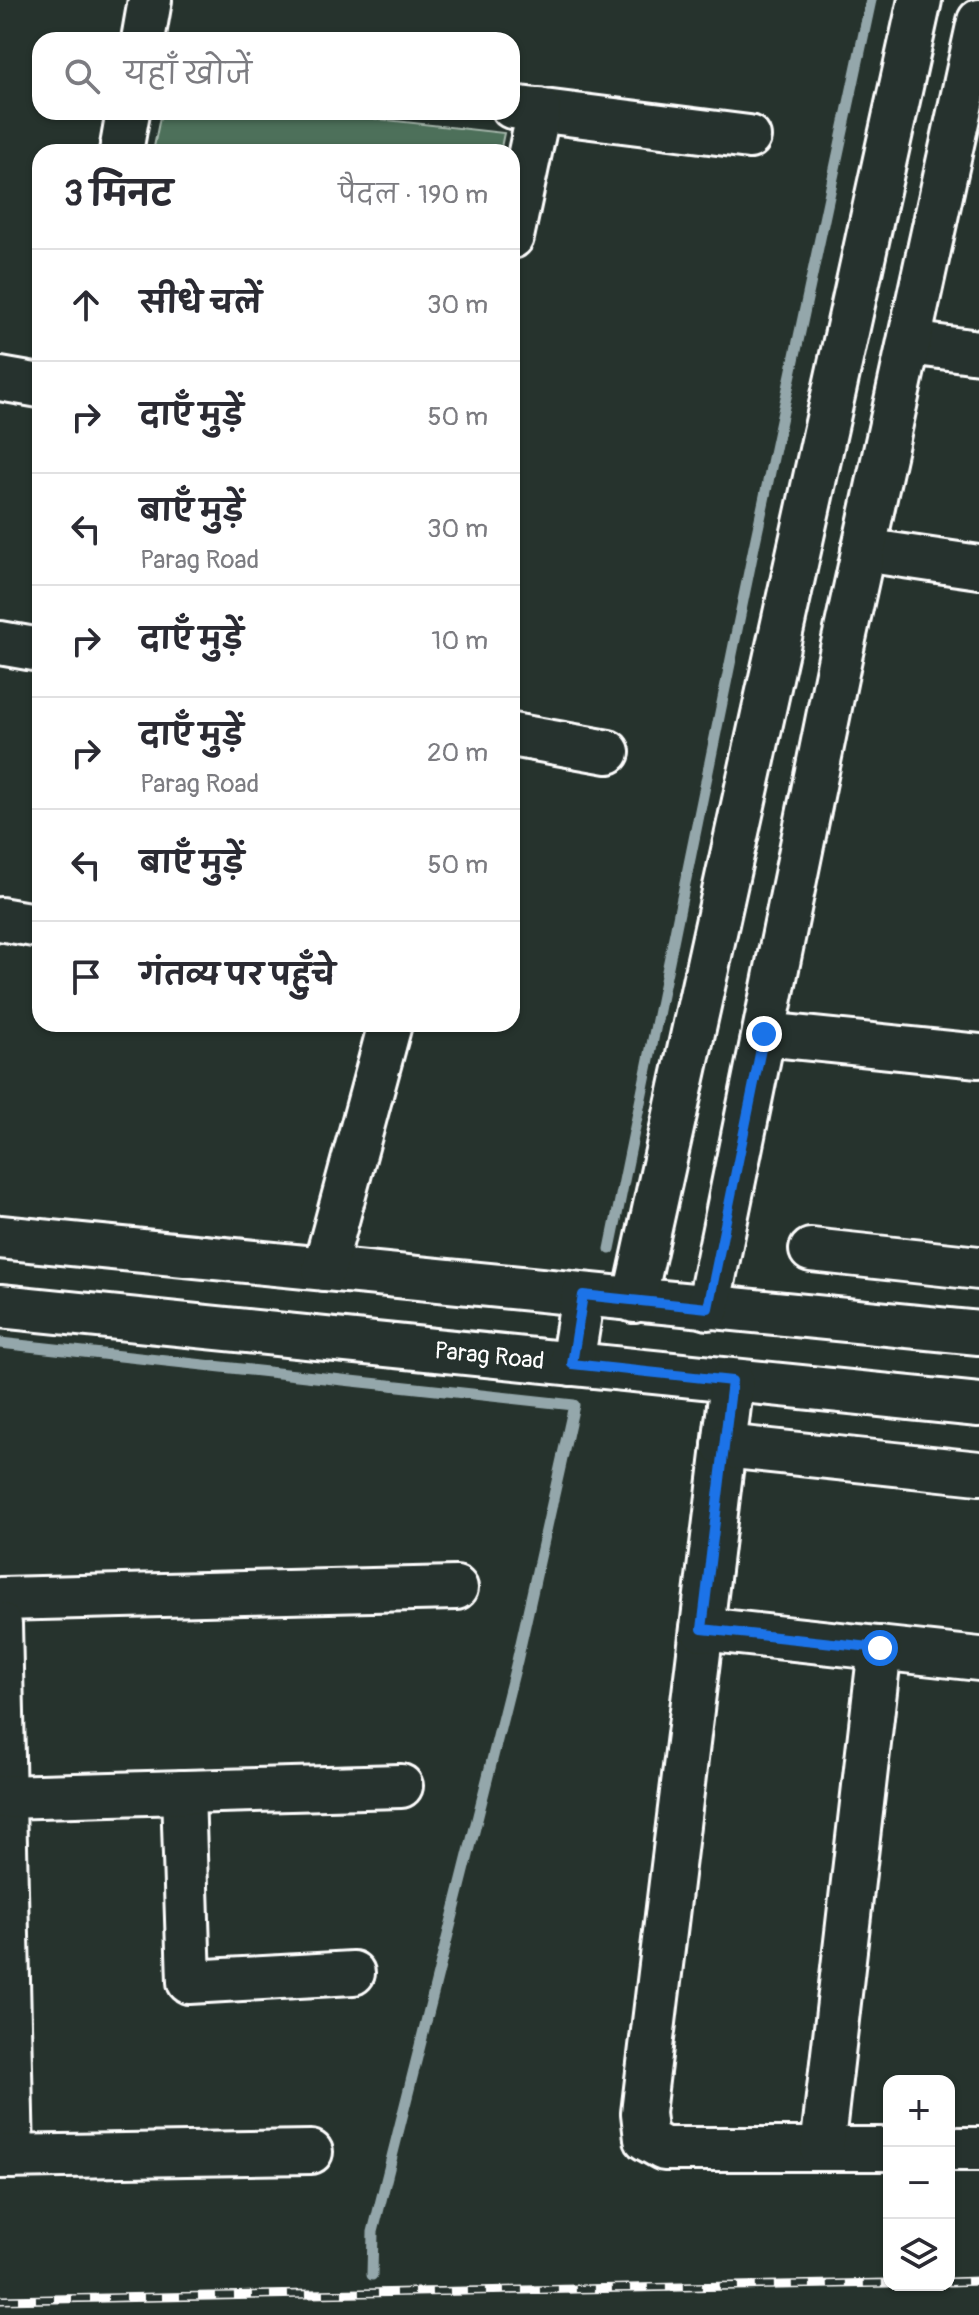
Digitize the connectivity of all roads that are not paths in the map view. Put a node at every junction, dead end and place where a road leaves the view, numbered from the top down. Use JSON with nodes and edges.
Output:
{"nodes":[{"id":1,"x":150,"y":0,"type":"edge"},
{"id":2,"x":920,"y":0,"type":"edge"},
{"id":3,"x":979,"y":21,"type":"edge"},
{"id":4,"x":144,"y":32,"type":"edge"},
{"id":5,"x":526,"y":109,"type":"edge"},
{"id":6,"x":127,"y":120,"type":"edge"},
{"id":7,"x":749,"y":137,"type":"dead end"},
{"id":8,"x":122,"y":144,"type":"edge"},
{"id":9,"x":520,"y":164,"type":"edge"},
{"id":10,"x":909,"y":343,"type":"junction"},
{"id":11,"x":979,"y":352,"type":"edge"},
{"id":12,"x":0,"y":379,"type":"edge"},
{"id":13,"x":32,"y":385,"type":"edge"},
{"id":14,"x":863,"y":550,"type":"junction"},
{"id":15,"x":979,"y":567,"type":"edge"},
{"id":16,"x":0,"y":643,"type":"edge"},
{"id":17,"x":32,"y":649,"type":"edge"},
{"id":18,"x":520,"y":736,"type":"edge"},
{"id":19,"x":608,"y":752,"type":"dead end"},
{"id":20,"x":0,"y":919,"type":"edge"},
{"id":21,"x":32,"y":925,"type":"edge"},
{"id":22,"x":388,"y":1032,"type":"edge"},
{"id":23,"x":764,"y":1034,"type":"junction"},
{"id":24,"x":979,"y":1056,"type":"edge"},
{"id":25,"x":0,"y":1237,"type":"edge"},
{"id":26,"x":811,"y":1250,"type":"dead end"},
{"id":27,"x":979,"y":1268,"type":"edge"},
{"id":28,"x":324,"y":1269,"type":"junction"},
{"id":29,"x":583,"y":1295,"type":"junction"},
{"id":30,"x":634,"y":1301,"type":"junction"},
{"id":31,"x":0,"y":1306,"type":"edge"},
{"id":32,"x":708,"y":1308,"type":"junction"},
{"id":33,"x":979,"y":1333,"type":"edge"},
{"id":34,"x":572,"y":1364,"type":"junction"},
{"id":35,"x":979,"y":1405,"type":"edge"},
{"id":36,"x":729,"y":1412,"type":"junction"},
{"id":37,"x":979,"y":1473,"type":"edge"},
{"id":38,"x":456,"y":1588,"type":"dead end"},
{"id":39,"x":0,"y":1599,"type":"edge"},
{"id":40,"x":0,"y":1624,"type":"edge"},
{"id":41,"x":702,"y":1629,"type":"junction"},
{"id":42,"x":880,"y":1648,"type":"junction"},
{"id":43,"x":979,"y":1659,"type":"edge"},
{"id":44,"x":401,"y":1786,"type":"dead end"},
{"id":45,"x":183,"y":1792,"type":"junction"},
{"id":46,"x":3,"y":1797,"type":"junction"},
{"id":47,"x":353,"y":1973,"type":"dead end"},
{"id":48,"x":822,"y":2149,"type":"junction"},
{"id":49,"x":883,"y":2149,"type":"edge"},
{"id":50,"x":955,"y":2149,"type":"edge"},
{"id":51,"x":979,"y":2149,"type":"edge"},
{"id":52,"x":311,"y":2152,"type":"dead end"},
{"id":53,"x":6,"y":2157,"type":"edge"}],
"edges":[{"from":1,"to":4,"type":"street"},
{"from":2,"to":30,"type":"street"},
{"from":3,"to":10,"type":"street"},
{"from":5,"to":7,"type":"street"},
{"from":5,"to":9,"type":"street"},
{"from":6,"to":8,"type":"street"},
{"from":10,"to":11,"type":"street"},
{"from":10,"to":14,"type":"street"},
{"from":12,"to":13,"type":"street"},
{"from":14,"to":15,"type":"street"},
{"from":14,"to":23,"type":"street"},
{"from":16,"to":17,"type":"street"},
{"from":18,"to":19,"type":"street"},
{"from":20,"to":21,"type":"street"},
{"from":22,"to":28,"type":"street"},
{"from":23,"to":24,"type":"street"},
{"from":23,"to":32,"type":"street"},
{"from":25,"to":28,"type":"street"},
{"from":26,"to":27,"type":"street"},
{"from":28,"to":29,"type":"street"},
{"from":29,"to":30,"type":"street"},
{"from":29,"to":34,"type":"street"},
{"from":30,"to":32,"type":"street"},
{"from":31,"to":34,"type":"street","name":"Parag Road"},
{"from":32,"to":33,"type":"street"},
{"from":34,"to":36,"type":"street","name":"Parag Road"},
{"from":35,"to":36,"type":"street","name":"Parag Road"},
{"from":36,"to":37,"type":"street"},
{"from":36,"to":41,"type":"street"},
{"from":38,"to":39,"type":"street"},
{"from":40,"to":46,"type":"street"},
{"from":41,"to":42,"type":"street"},
{"from":41,"to":48,"type":"street"},
{"from":42,"to":43,"type":"street"},
{"from":42,"to":48,"type":"street"},
{"from":44,"to":45,"type":"street"},
{"from":45,"to":46,"type":"street"},
{"from":45,"to":47,"type":"street"},
{"from":46,"to":53,"type":"street"},
{"from":48,"to":49,"type":"street"},
{"from":50,"to":51,"type":"street"},
{"from":52,"to":53,"type":"street"}]}
